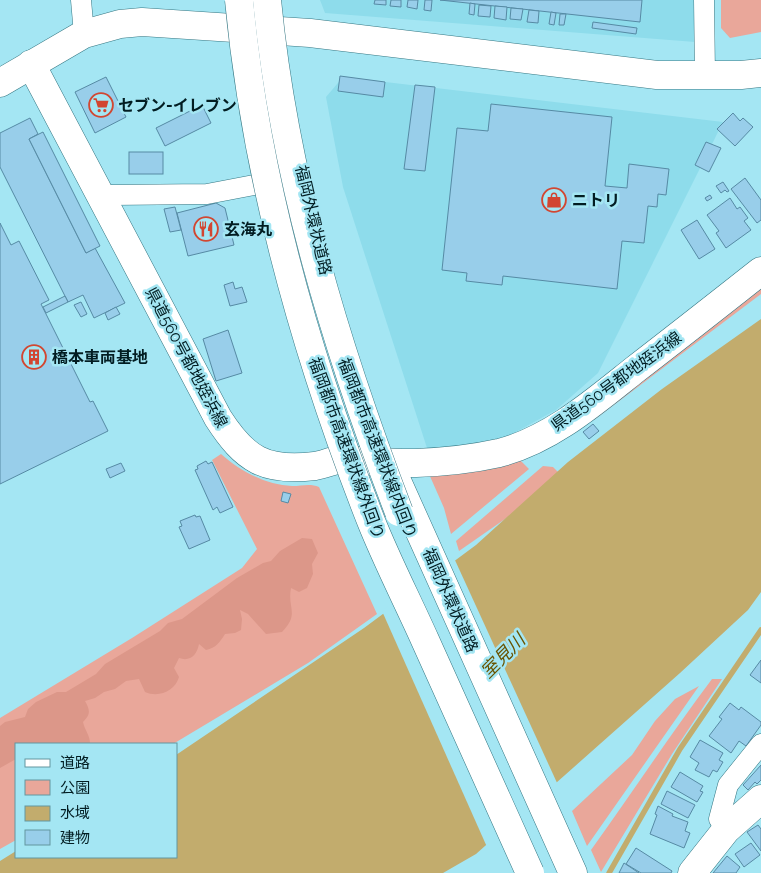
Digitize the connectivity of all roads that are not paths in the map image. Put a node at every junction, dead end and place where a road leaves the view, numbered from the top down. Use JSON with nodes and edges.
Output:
{"nodes":[{"id":1,"x":81,"y":0,"type":"edge"},
{"id":2,"x":232,"y":0,"type":"edge"},
{"id":3,"x":239,"y":0,"type":"edge"},
{"id":4,"x":257,"y":0,"type":"edge"},
{"id":5,"x":267,"y":0,"type":"edge"},
{"id":6,"x":273,"y":0,"type":"edge"},
{"id":7,"x":704,"y":0,"type":"edge"},
{"id":8,"x":233,"y":29,"type":"junction"},
{"id":9,"x":274,"y":31,"type":"junction"},
{"id":10,"x":84,"y":34,"type":"junction"},
{"id":11,"x":31,"y":64,"type":"junction"},
{"id":12,"x":761,"y":73,"type":"edge"},
{"id":13,"x":705,"y":74,"type":"junction"},
{"id":14,"x":0,"y":82,"type":"edge"},
{"id":15,"x":259,"y":184,"type":"junction"},
{"id":16,"x":102,"y":198,"type":"junction"},
{"id":17,"x":761,"y":271,"type":"edge"},
{"id":18,"x":342,"y":331,"type":"junction"},
{"id":19,"x":338,"y":460,"type":"junction"},
{"id":20,"x":388,"y":462,"type":"junction"},
{"id":21,"x":386,"y":553,"type":"junction"},
{"id":22,"x":761,"y":744,"type":"edge"},
{"id":23,"x":761,"y":799,"type":"edge"},
{"id":24,"x":726,"y":830,"type":"junction"},
{"id":25,"x":567,"y":868,"type":"edge"},
{"id":26,"x":522,"y":873,"type":"edge"},
{"id":27,"x":530,"y":873,"type":"edge"},
{"id":28,"x":692,"y":873,"type":"edge"}],
"edges":[{"from":1,"to":10,"type":"street"},
{"from":2,"to":8,"type":"main road"},
{"from":3,"to":27,"type":"main road","name":"福岡都市高速環状線外回り","bridge":true},
{"from":4,"to":8,"type":"main road"},
{"from":5,"to":25,"type":"main road","name":"福岡都市高速環状線内回り","bridge":true},
{"from":6,"to":9,"type":"main road","name":"福岡外環状道路"},
{"from":7,"to":13,"type":"street"},
{"from":8,"to":9,"type":"main road"},
{"from":8,"to":10,"type":"main road"},
{"from":8,"to":15,"type":"main road"},
{"from":9,"to":13,"type":"main road"},
{"from":9,"to":15,"type":"main road"},
{"from":9,"to":18,"type":"main road","name":"福岡外環状道路"},
{"from":10,"to":11,"type":"main road"},
{"from":11,"to":14,"type":"main road"},
{"from":11,"to":16,"type":"main road","name":"県道560号都地姪浜線"},
{"from":12,"to":13,"type":"main road"},
{"from":15,"to":16,"type":"street"},
{"from":15,"to":19,"type":"main road"},
{"from":16,"to":19,"type":"main road","name":"県道560号都地姪浜線"},
{"from":17,"to":20,"type":"main road","name":"県道560号都地姪浜線"},
{"from":18,"to":19,"type":"main road"},
{"from":18,"to":20,"type":"main road","name":"福岡外環状道路"},
{"from":19,"to":20,"type":"main road","name":"県道560号都地姪浜線"},
{"from":19,"to":21,"type":"main road"},
{"from":20,"to":21,"type":"main road"},
{"from":20,"to":25,"type":"main road","name":"福岡外環状道路"},
{"from":21,"to":26,"type":"main road","bridge":true},
{"from":22,"to":24,"type":"street"},
{"from":23,"to":24,"type":"main road"},
{"from":24,"to":28,"type":"main road"}]}
